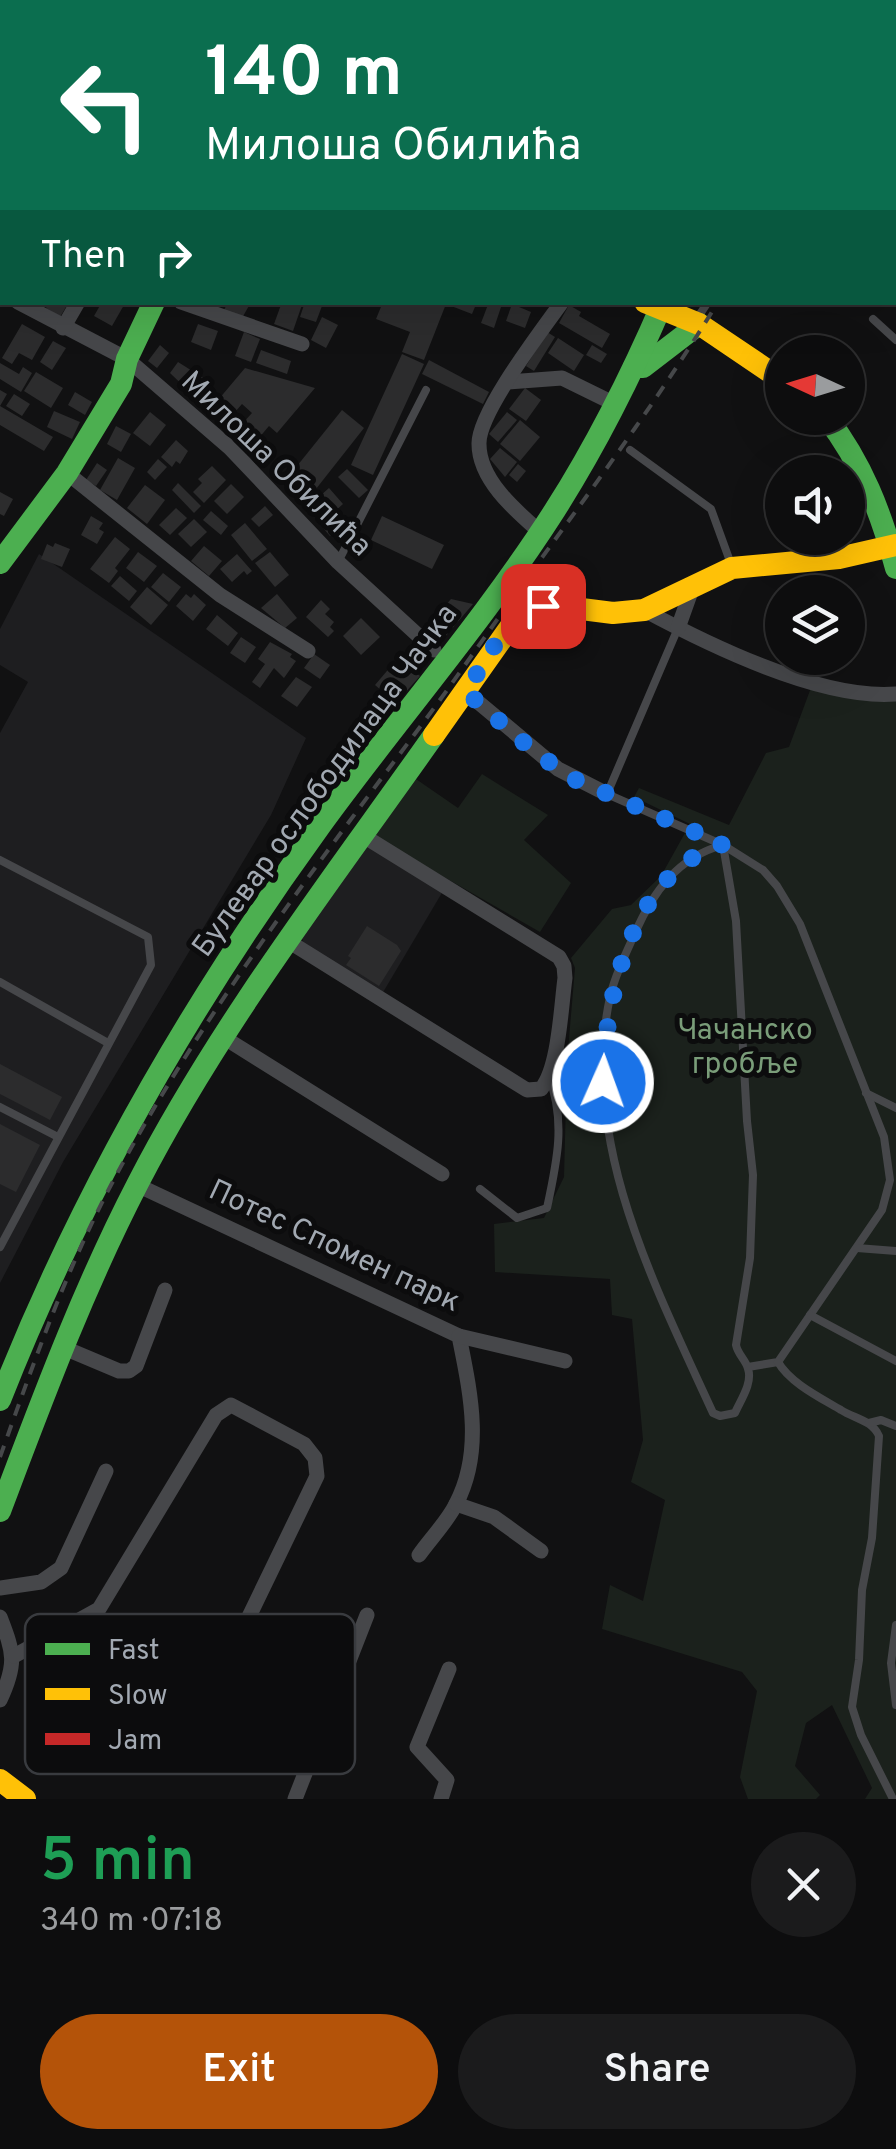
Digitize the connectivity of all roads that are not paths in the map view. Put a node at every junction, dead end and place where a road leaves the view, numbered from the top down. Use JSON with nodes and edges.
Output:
{"nodes":[{"id":1,"x":23,"y":305,"type":"edge"},
{"id":2,"x":76,"y":305,"type":"edge"},
{"id":3,"x":153,"y":305,"type":"edge"},
{"id":4,"x":190,"y":305,"type":"edge"},
{"id":5,"x":560,"y":305,"type":"edge"},
{"id":6,"x":678,"y":310,"type":"edge"},
{"id":7,"x":873,"y":319,"type":"dead end"},
{"id":8,"x":63,"y":328,"type":"junction"},
{"id":9,"x":896,"y":340,"type":"edge"},
{"id":10,"x":302,"y":344,"type":"dead end"},
{"id":11,"x":127,"y":359,"type":"junction"},
{"id":12,"x":634,"y":367,"type":"junction"},
{"id":13,"x":765,"y":369,"type":"edge"},
{"id":14,"x":508,"y":382,"type":"junction"},
{"id":15,"x":426,"y":390,"type":"dead end"},
{"id":16,"x":614,"y":404,"type":"junction"},
{"id":17,"x":839,"y":435,"type":"edge"},
{"id":18,"x":630,"y":450,"type":"dead end"},
{"id":19,"x":68,"y":473,"type":"junction"},
{"id":20,"x":540,"y":532,"type":"junction"},
{"id":21,"x":894,"y":553,"type":"edge"},
{"id":22,"x":338,"y":562,"type":"junction"},
{"id":23,"x":0,"y":563,"type":"edge"},
{"id":24,"x":732,"y":568,"type":"junction"},
{"id":25,"x":692,"y":586,"type":"junction"},
{"id":26,"x":644,"y":610,"type":"junction"},
{"id":27,"x":678,"y":628,"type":"junction"},
{"id":28,"x":434,"y":650,"type":"dead end"},
{"id":29,"x":308,"y":651,"type":"dead end"},
{"id":30,"x":466,"y":692,"type":"junction"},
{"id":31,"x":896,"y":694,"type":"edge"},
{"id":32,"x":608,"y":794,"type":"junction"},
{"id":33,"x":362,"y":835,"type":"junction"},
{"id":34,"x":723,"y":844,"type":"junction"},
{"id":35,"x":0,"y":860,"type":"edge"},
{"id":36,"x":288,"y":941,"type":"junction"},
{"id":37,"x":0,"y":982,"type":"edge"},
{"id":38,"x":222,"y":1037,"type":"junction"},
{"id":39,"x":108,"y":1043,"type":"junction"},
{"id":40,"x":549,"y":1077,"type":"junction"},
{"id":41,"x":866,"y":1092,"type":"junction"},
{"id":42,"x":0,"y":1106,"type":"edge"},
{"id":43,"x":896,"y":1108,"type":"edge"},
{"id":44,"x":58,"y":1137,"type":"junction"},
{"id":45,"x":442,"y":1174,"type":"dead end"},
{"id":46,"x":137,"y":1185,"type":"junction"},
{"id":47,"x":480,"y":1190,"type":"dead end"},
{"id":48,"x":0,"y":1248,"type":"edge"},
{"id":49,"x":857,"y":1248,"type":"junction"},
{"id":50,"x":896,"y":1250,"type":"edge"},
{"id":51,"x":165,"y":1290,"type":"dead end"},
{"id":52,"x":810,"y":1315,"type":"junction"},
{"id":53,"x":459,"y":1336,"type":"junction"},
{"id":54,"x":62,"y":1348,"type":"junction"},
{"id":55,"x":566,"y":1361,"type":"dead end"},
{"id":56,"x":896,"y":1361,"type":"edge"},
{"id":57,"x":778,"y":1362,"type":"junction"},
{"id":58,"x":748,"y":1367,"type":"junction"},
{"id":59,"x":0,"y":1400,"type":"edge"},
{"id":60,"x":869,"y":1423,"type":"junction"},
{"id":61,"x":896,"y":1426,"type":"edge"},
{"id":62,"x":106,"y":1471,"type":"dead end"},
{"id":63,"x":456,"y":1504,"type":"junction"},
{"id":64,"x":0,"y":1511,"type":"edge"},
{"id":65,"x":541,"y":1551,"type":"dead end"},
{"id":66,"x":420,"y":1555,"type":"dead end"},
{"id":67,"x":0,"y":1588,"type":"edge"},
{"id":68,"x":89,"y":1614,"type":"edge"},
{"id":69,"x":250,"y":1614,"type":"edge"},
{"id":70,"x":367,"y":1616,"type":"dead end"},
{"id":71,"x":0,"y":1617,"type":"edge"},
{"id":72,"x":896,"y":1625,"type":"edge"},
{"id":73,"x":355,"y":1646,"type":"edge"},
{"id":74,"x":25,"y":1650,"type":"edge"},
{"id":75,"x":14,"y":1656,"type":"junction"},
{"id":76,"x":449,"y":1669,"type":"dead end"},
{"id":77,"x":0,"y":1700,"type":"edge"},
{"id":78,"x":896,"y":1705,"type":"edge"},
{"id":79,"x":305,"y":1774,"type":"edge"},
{"id":80,"x":295,"y":1799,"type":"edge"},
{"id":81,"x":441,"y":1799,"type":"edge"},
{"id":82,"x":892,"y":1799,"type":"edge"}],
"edges":[{"from":1,"to":8,"type":"street","name":"Милоша Обилића"},
{"from":2,"to":8,"type":"street"},
{"from":3,"to":11,"type":"street"},
{"from":4,"to":10,"type":"street"},
{"from":5,"to":14,"type":"street"},
{"from":6,"to":12,"type":"street","name":"Булевар ослободилаца Чачка"},
{"from":6,"to":12,"type":"street"},
{"from":6,"to":13,"type":"street"},
{"from":7,"to":9,"type":"lane"},
{"from":8,"to":11,"type":"street","name":"Милоша Обилића"},
{"from":11,"to":19,"type":"street"},
{"from":11,"to":22,"type":"street","name":"Милоша Обилића"},
{"from":12,"to":16,"type":"street","name":"Булевар ослободилаца Чачка"},
{"from":14,"to":16,"type":"street"},
{"from":14,"to":20,"type":"street"},
{"from":15,"to":22,"type":"lane"},
{"from":16,"to":20,"type":"street","name":"Булевар ослободилаца Чачка"},
{"from":17,"to":21,"type":"street"},
{"from":18,"to":24,"type":"lane"},
{"from":19,"to":23,"type":"street"},
{"from":19,"to":29,"type":"street"},
{"from":20,"to":59,"type":"street","name":"Булевар ослободилаца Чачка"},
{"from":21,"to":24,"type":"street"},
{"from":22,"to":28,"type":"street","name":"Милоша Обилића"},
{"from":24,"to":25,"type":"street"},
{"from":25,"to":26,"type":"street"},
{"from":25,"to":27,"type":"street"},
{"from":26,"to":27,"type":"street"},
{"from":26,"to":30,"type":"street"},
{"from":27,"to":31,"type":"street"},
{"from":27,"to":32,"type":"lane"},
{"from":30,"to":32,"type":"street"},
{"from":30,"to":33,"type":"street"},
{"from":32,"to":34,"type":"lane"},
{"from":33,"to":36,"type":"street"},
{"from":33,"to":40,"type":"street"},
{"from":34,"to":41,"type":"lane"},
{"from":34,"to":58,"type":"lane"},
{"from":34,"to":58,"type":"lane"},
{"from":35,"to":39,"type":"lane"},
{"from":36,"to":38,"type":"street"},
{"from":36,"to":40,"type":"street"},
{"from":37,"to":39,"type":"lane"},
{"from":38,"to":45,"type":"street"},
{"from":38,"to":46,"type":"street"},
{"from":39,"to":44,"type":"lane"},
{"from":40,"to":47,"type":"lane"},
{"from":41,"to":43,"type":"lane"},
{"from":41,"to":49,"type":"lane"},
{"from":42,"to":44,"type":"lane"},
{"from":44,"to":48,"type":"lane"},
{"from":46,"to":53,"type":"street","name":"Потес Спомен парк"},
{"from":46,"to":54,"type":"street"},
{"from":49,"to":50,"type":"lane"},
{"from":49,"to":52,"type":"lane"},
{"from":51,"to":54,"type":"street"},
{"from":52,"to":56,"type":"lane"},
{"from":52,"to":57,"type":"lane"},
{"from":53,"to":55,"type":"street"},
{"from":53,"to":63,"type":"street","name":"Потес Спомен парк"},
{"from":54,"to":64,"type":"street"},
{"from":57,"to":58,"type":"lane"},
{"from":57,"to":60,"type":"lane"},
{"from":60,"to":61,"type":"lane"},
{"from":60,"to":82,"type":"lane"},
{"from":62,"to":67,"type":"street"},
{"from":63,"to":65,"type":"street"},
{"from":63,"to":66,"type":"street","name":"Потес Спомен парк"},
{"from":68,"to":69,"type":"street"},
{"from":70,"to":73,"type":"street"},
{"from":71,"to":75,"type":"street"},
{"from":72,"to":78,"type":"lane"},
{"from":74,"to":75,"type":"street"},
{"from":75,"to":77,"type":"street"},
{"from":76,"to":81,"type":"street"},
{"from":79,"to":80,"type":"street"}]}
